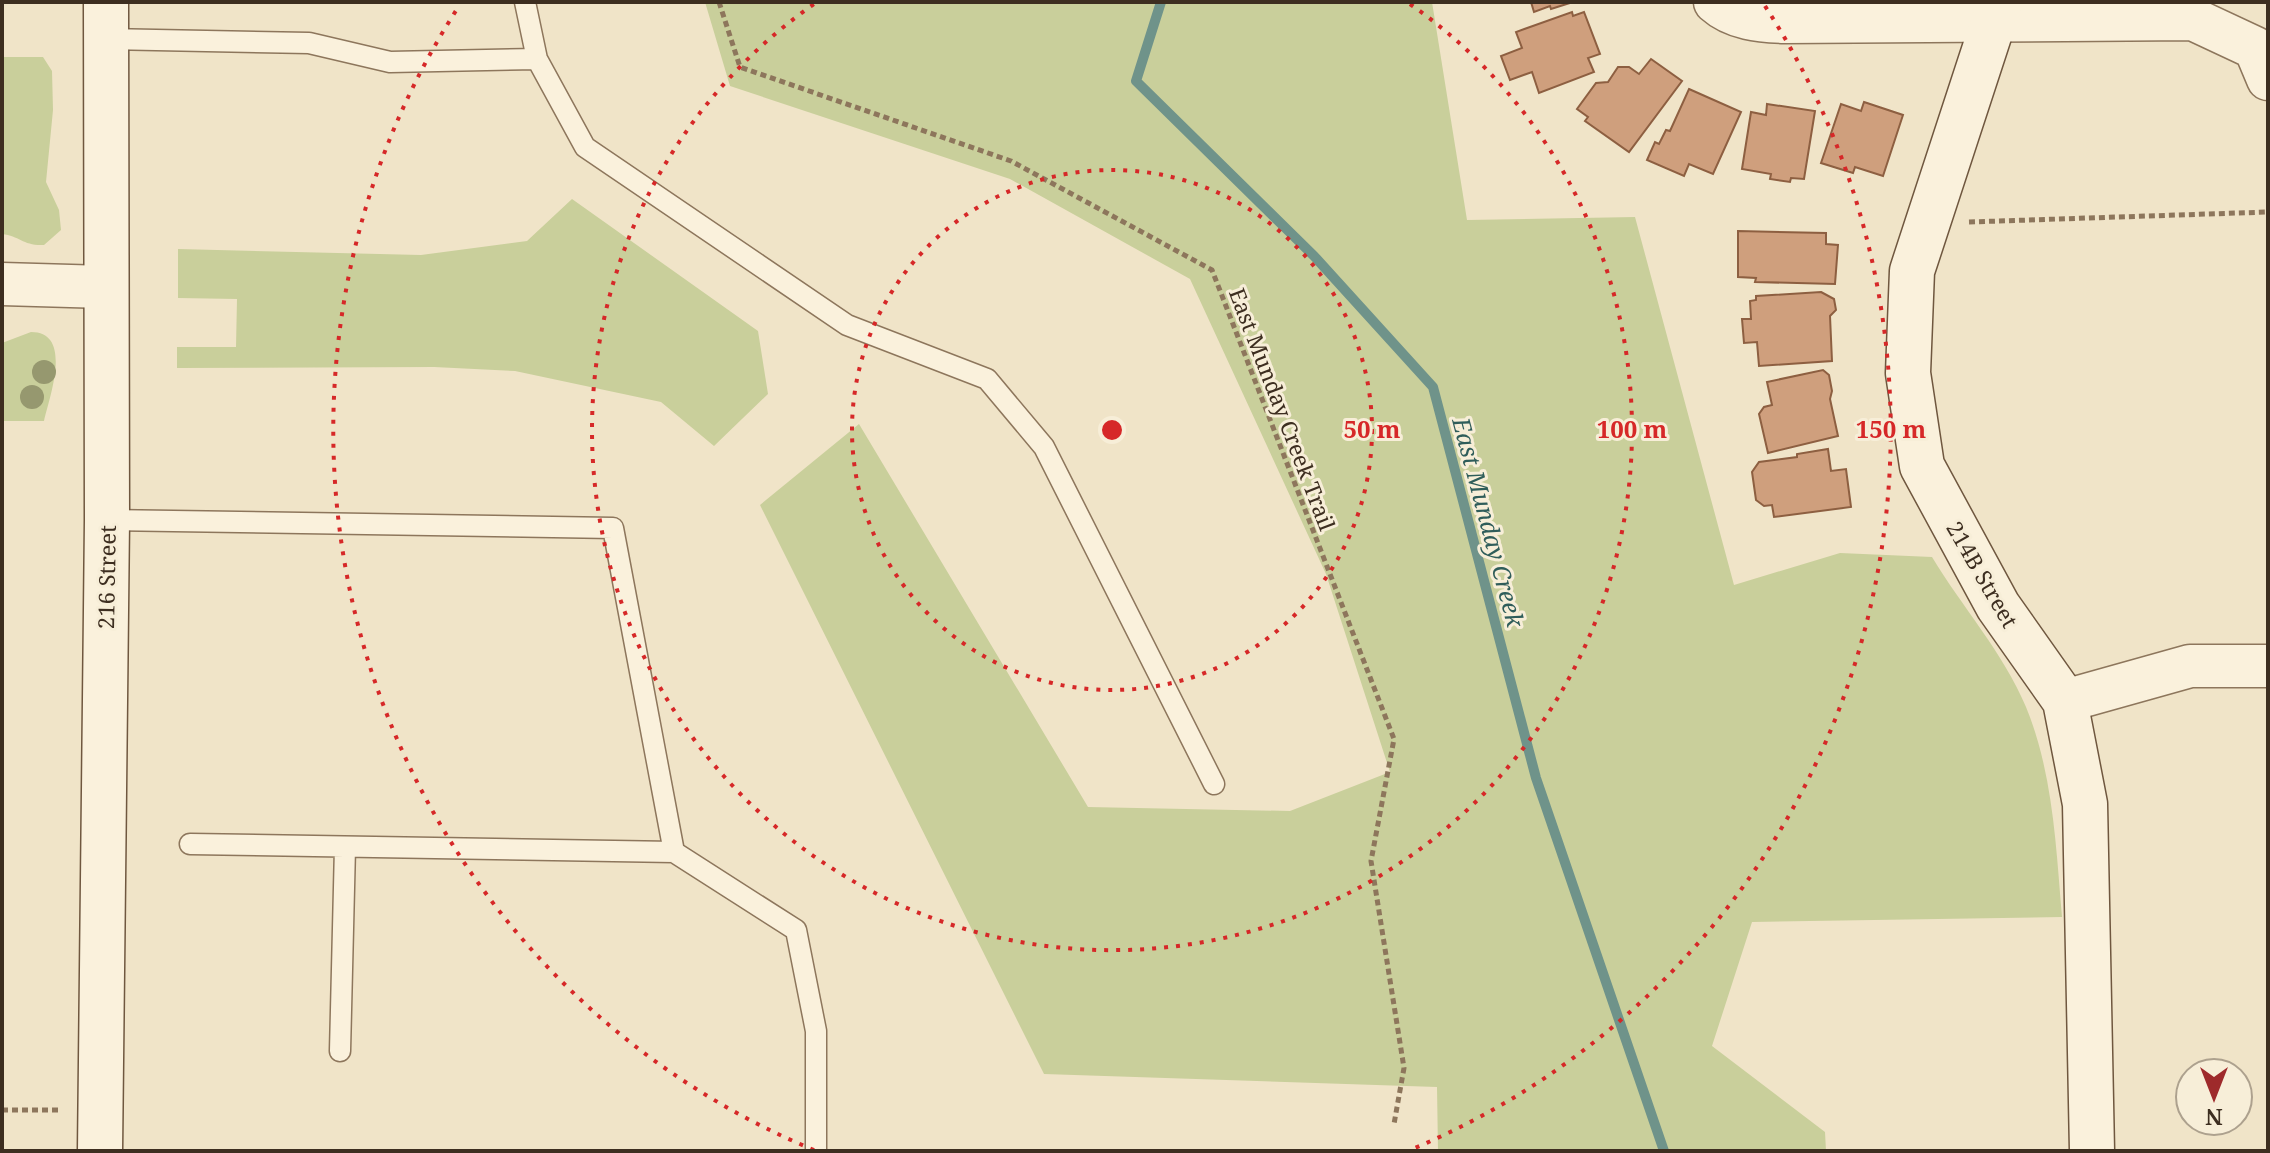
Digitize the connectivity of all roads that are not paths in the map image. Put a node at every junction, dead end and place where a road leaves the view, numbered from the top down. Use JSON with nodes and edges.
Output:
{"nodes":[{"id":1,"x":525,"y":2,"type":"edge"},
{"id":2,"x":1715,"y":2,"type":"edge"},
{"id":3,"x":1997,"y":11,"type":"edge"},
{"id":4,"x":106,"y":20,"type":"edge"},
{"id":5,"x":537,"y":59,"type":"junction"},
{"id":6,"x":2268,"y":79,"type":"edge"},
{"id":7,"x":2,"y":284,"type":"edge"},
{"id":8,"x":105,"y":287,"type":"junction"},
{"id":9,"x":107,"y":520,"type":"junction"},
{"id":10,"x":2268,"y":666,"type":"edge"},
{"id":11,"x":2065,"y":701,"type":"junction"},
{"id":12,"x":1214,"y":784,"type":"dead end"},
{"id":13,"x":190,"y":844,"type":"dead end"},
{"id":14,"x":345,"y":847,"type":"junction"},
{"id":15,"x":674,"y":852,"type":"junction"},
{"id":16,"x":340,"y":1051,"type":"dead end"},
{"id":17,"x":100,"y":1151,"type":"edge"},
{"id":18,"x":816,"y":1151,"type":"edge"},
{"id":19,"x":2092,"y":1151,"type":"edge"}],
"edges":[{"from":1,"to":5,"type":"lane"},
{"from":2,"to":3,"type":"street"},
{"from":3,"to":6,"type":"street"},
{"from":3,"to":11,"type":"street","name":"214B Street"},
{"from":4,"to":5,"type":"lane"},
{"from":4,"to":8,"type":"street","name":"216 Street"},
{"from":5,"to":12,"type":"lane"},
{"from":7,"to":8,"type":"street"},
{"from":8,"to":9,"type":"street","name":"216 Street"},
{"from":9,"to":15,"type":"lane"},
{"from":9,"to":17,"type":"street","name":"216 Street"},
{"from":10,"to":11,"type":"street"},
{"from":11,"to":19,"type":"street","name":"214B Street"},
{"from":13,"to":14,"type":"lane"},
{"from":14,"to":15,"type":"lane"},
{"from":14,"to":16,"type":"lane"},
{"from":15,"to":18,"type":"lane"}]}
